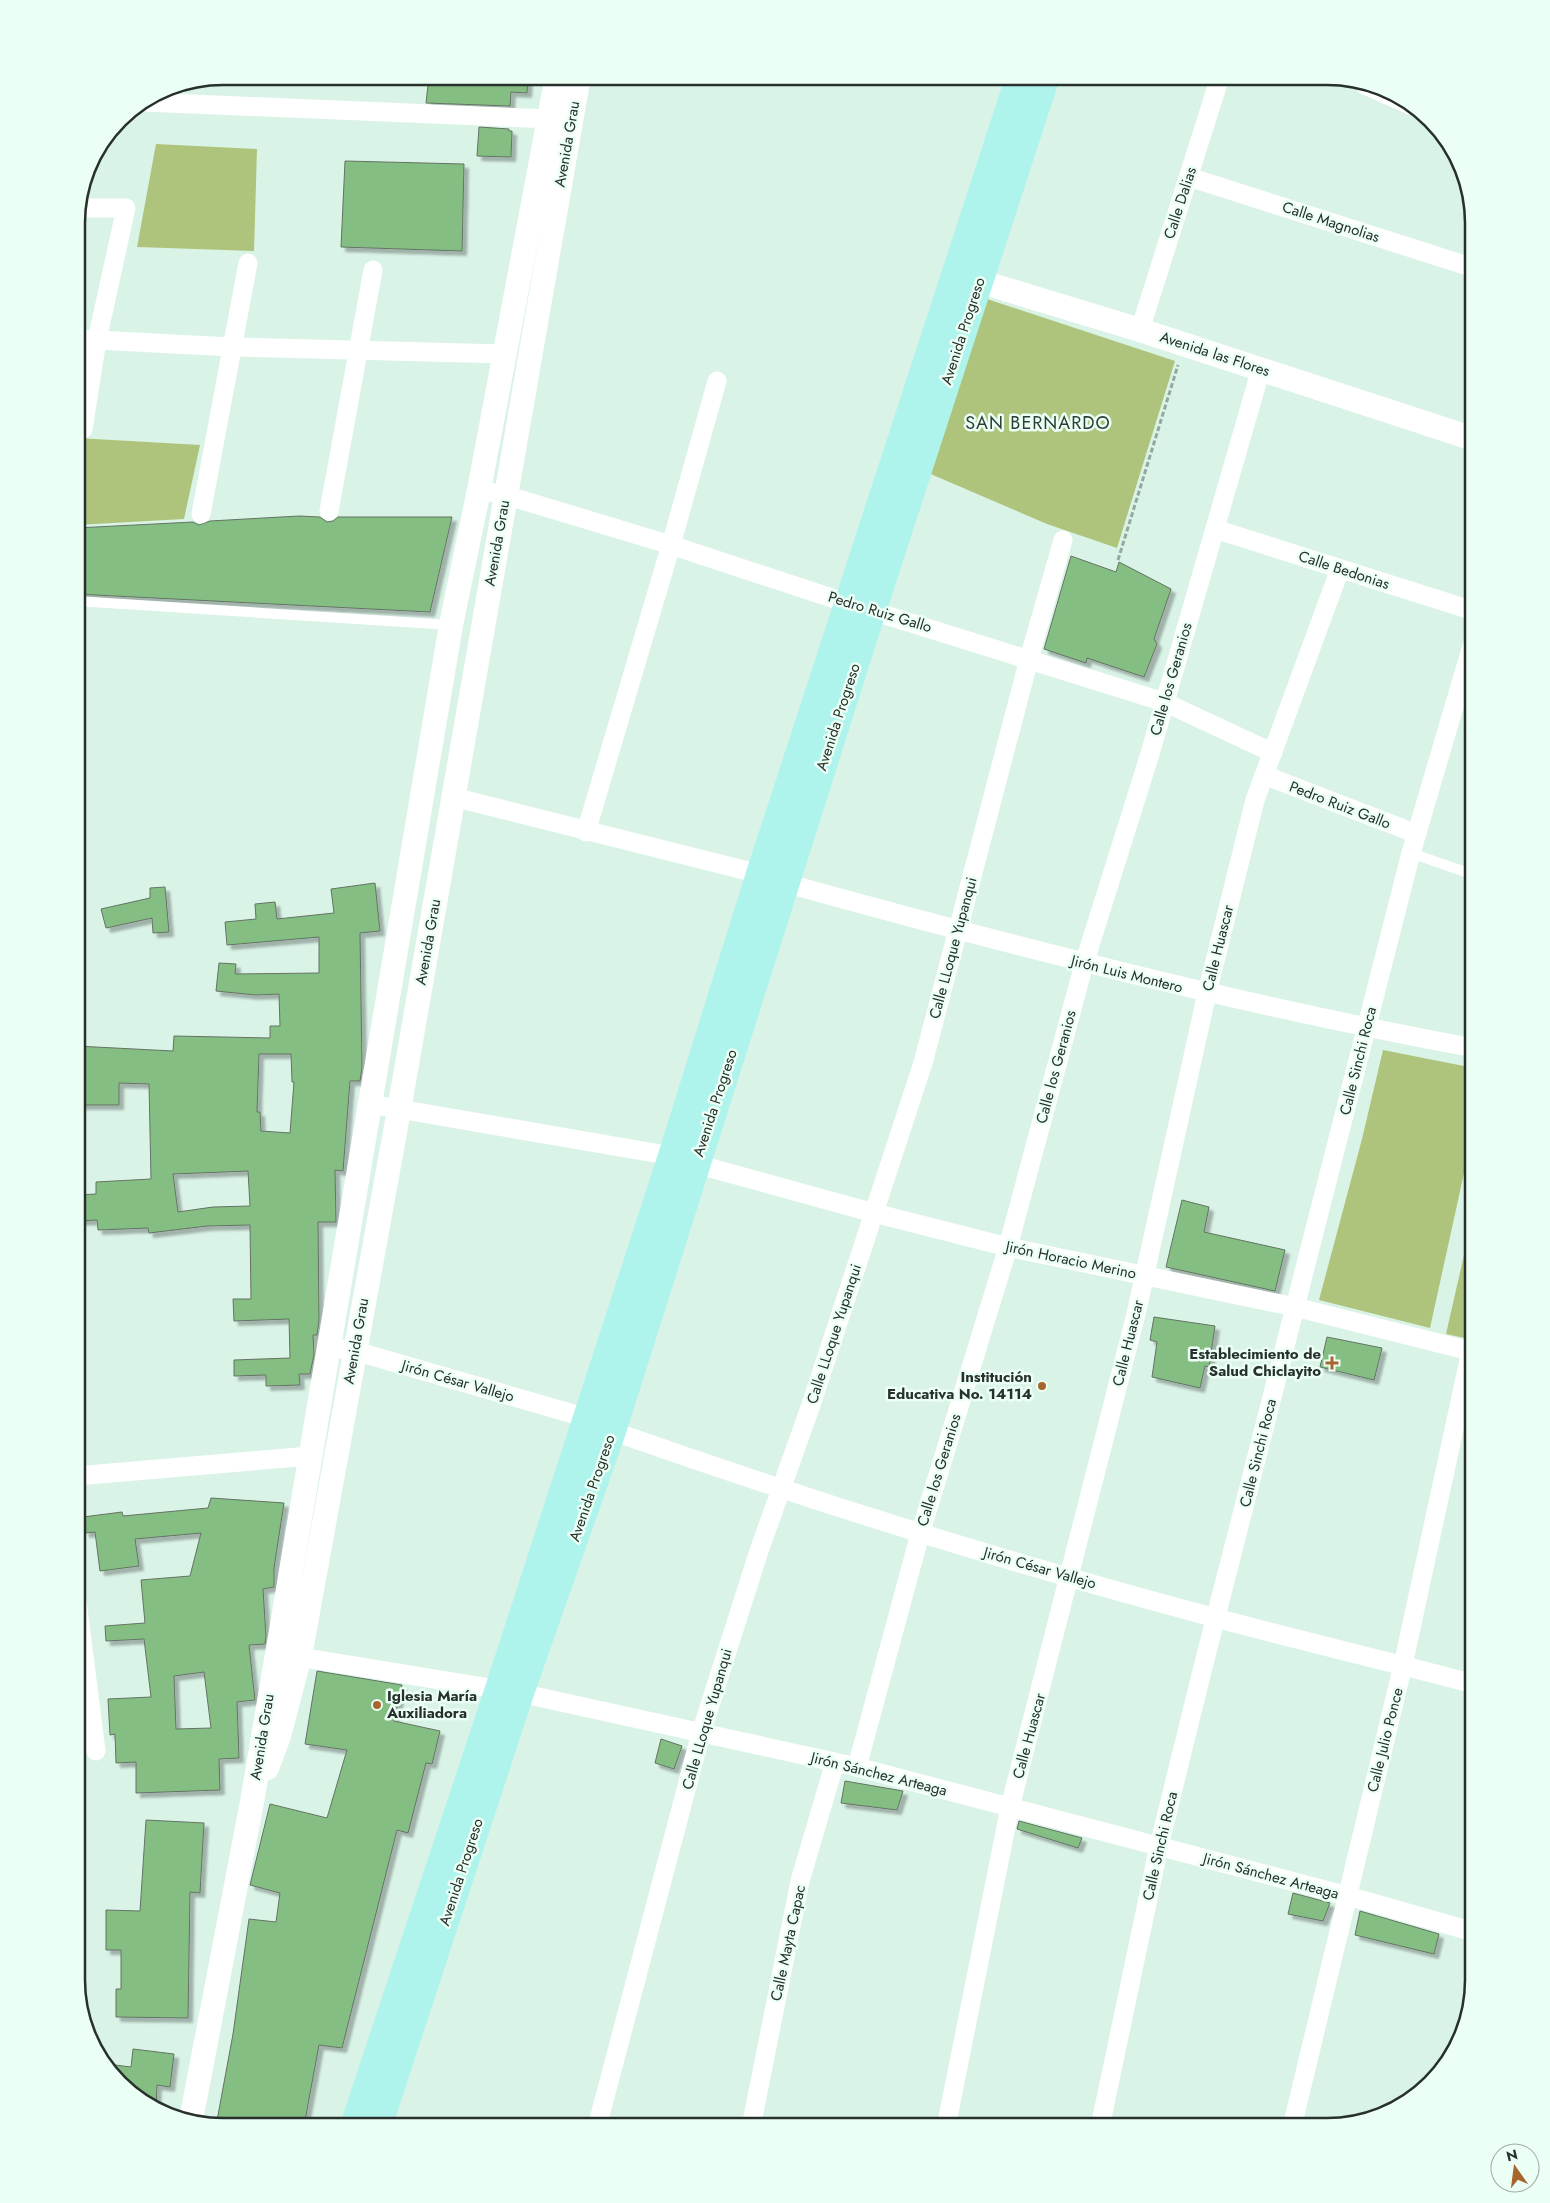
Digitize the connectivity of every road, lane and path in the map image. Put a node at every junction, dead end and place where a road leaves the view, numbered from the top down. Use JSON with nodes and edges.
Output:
{"nodes":[{"id":1,"x":555,"y":85,"type":"edge"},
{"id":2,"x":577,"y":85,"type":"edge"},
{"id":3,"x":1018,"y":85,"type":"edge"},
{"id":4,"x":1042,"y":85,"type":"edge"},
{"id":5,"x":1217,"y":85,"type":"edge"},
{"id":6,"x":155,"y":102,"type":"edge"},
{"id":7,"x":549,"y":119,"type":"junction"},
{"id":8,"x":1189,"y":177,"type":"junction"},
{"id":9,"x":86,"y":208,"type":"edge"},
{"id":10,"x":248,"y":263,"type":"dead end"},
{"id":11,"x":1465,"y":265,"type":"edge"},
{"id":12,"x":373,"y":270,"type":"dead end"},
{"id":13,"x":967,"y":278,"type":"junction"},
{"id":14,"x":1140,"y":330,"type":"junction"},
{"id":15,"x":85,"y":339,"type":"edge"},
{"id":16,"x":97,"y":340,"type":"junction"},
{"id":17,"x":1184,"y":344,"type":"junction"},
{"id":18,"x":232,"y":347,"type":"junction"},
{"id":19,"x":358,"y":351,"type":"junction"},
{"id":20,"x":505,"y":354,"type":"junction"},
{"id":21,"x":1262,"y":369,"type":"junction"},
{"id":22,"x":716,"y":381,"type":"dead end"},
{"id":23,"x":85,"y":415,"type":"edge"},
{"id":24,"x":1465,"y":436,"type":"edge"},
{"id":25,"x":479,"y":490,"type":"junction"},
{"id":26,"x":505,"y":495,"type":"junction"},
{"id":27,"x":329,"y":511,"type":"dead end"},
{"id":28,"x":202,"y":514,"type":"dead end"},
{"id":29,"x":1215,"y":529,"type":"junction"},
{"id":30,"x":1062,"y":540,"type":"dead end"},
{"id":31,"x":671,"y":545,"type":"junction"},
{"id":32,"x":1118,"y":560,"type":"dead end"},
{"id":33,"x":1340,"y":569,"type":"junction"},
{"id":34,"x":85,"y":603,"type":"edge"},
{"id":35,"x":860,"y":606,"type":"junction"},
{"id":36,"x":1465,"y":608,"type":"edge"},
{"id":37,"x":452,"y":624,"type":"junction"},
{"id":38,"x":1029,"y":658,"type":"junction"},
{"id":39,"x":1465,"y":670,"type":"edge"},
{"id":40,"x":1164,"y":702,"type":"junction"},
{"id":41,"x":1273,"y":753,"type":"junction"},
{"id":42,"x":1264,"y":775,"type":"junction"},
{"id":43,"x":453,"y":797,"type":"junction"},
{"id":44,"x":586,"y":832,"type":"junction"},
{"id":45,"x":1417,"y":834,"type":"junction"},
{"id":46,"x":1411,"y":854,"type":"junction"},
{"id":47,"x":1465,"y":872,"type":"edge"},
{"id":48,"x":760,"y":874,"type":"junction"},
{"id":49,"x":785,"y":882,"type":"junction"},
{"id":50,"x":957,"y":931,"type":"junction"},
{"id":51,"x":1084,"y":964,"type":"junction"},
{"id":52,"x":1207,"y":993,"type":"junction"},
{"id":53,"x":1366,"y":1028,"type":"junction"},
{"id":54,"x":1465,"y":1046,"type":"edge"},
{"id":55,"x":370,"y":1104,"type":"junction"},
{"id":56,"x":399,"y":1110,"type":"junction"},
{"id":57,"x":684,"y":1160,"type":"junction"},
{"id":58,"x":874,"y":1213,"type":"junction"},
{"id":59,"x":1008,"y":1247,"type":"junction"},
{"id":60,"x":1144,"y":1276,"type":"junction"},
{"id":61,"x":1295,"y":1307,"type":"junction"},
{"id":62,"x":328,"y":1347,"type":"junction"},
{"id":63,"x":1465,"y":1350,"type":"edge"},
{"id":64,"x":354,"y":1351,"type":"junction"},
{"id":65,"x":1465,"y":1384,"type":"edge"},
{"id":66,"x":587,"y":1418,"type":"junction"},
{"id":67,"x":612,"y":1431,"type":"junction"},
{"id":68,"x":310,"y":1456,"type":"junction"},
{"id":69,"x":85,"y":1475,"type":"edge"},
{"id":70,"x":780,"y":1490,"type":"junction"},
{"id":71,"x":920,"y":1534,"type":"junction"},
{"id":72,"x":1070,"y":1576,"type":"junction"},
{"id":73,"x":1216,"y":1618,"type":"junction"},
{"id":74,"x":276,"y":1653,"type":"junction"},
{"id":75,"x":300,"y":1656,"type":"junction"},
{"id":76,"x":85,"y":1662,"type":"edge"},
{"id":77,"x":1403,"y":1665,"type":"junction"},
{"id":78,"x":1465,"y":1682,"type":"edge"},
{"id":79,"x":510,"y":1691,"type":"junction"},
{"id":80,"x":701,"y":1733,"type":"junction"},
{"id":81,"x":96,"y":1751,"type":"dead end"},
{"id":82,"x":835,"y":1762,"type":"junction"},
{"id":83,"x":857,"y":1767,"type":"junction"},
{"id":84,"x":252,"y":1802,"type":"junction"},
{"id":85,"x":1010,"y":1807,"type":"junction"},
{"id":86,"x":1159,"y":1846,"type":"junction"},
{"id":87,"x":1348,"y":1896,"type":"junction"},
{"id":88,"x":1465,"y":1929,"type":"edge"},
{"id":89,"x":192,"y":2114,"type":"edge"},
{"id":90,"x":357,"y":2118,"type":"edge"},
{"id":91,"x":380,"y":2118,"type":"edge"},
{"id":92,"x":599,"y":2118,"type":"edge"},
{"id":93,"x":753,"y":2118,"type":"edge"},
{"id":94,"x":948,"y":2118,"type":"edge"},
{"id":95,"x":1102,"y":2118,"type":"edge"},
{"id":96,"x":1294,"y":2118,"type":"edge"}],
"edges":[{"from":1,"to":7,"type":"street","name":"Avenida Grau"},
{"from":2,"to":26,"type":"street","name":"Avenida Grau"},
{"from":3,"to":13,"type":"main road","name":"Avenida Progreso"},
{"from":4,"to":13,"type":"main road","name":"Avenida Progreso"},
{"from":5,"to":8,"type":"street","name":"Calle Dalias"},
{"from":6,"to":7,"type":"street"},
{"from":7,"to":20,"type":"street","name":"Avenida Grau"},
{"from":8,"to":11,"type":"street","name":"Calle Magnolias"},
{"from":8,"to":14,"type":"street","name":"Calle Dalias"},
{"from":9,"to":16,"type":"street"},
{"from":10,"to":18,"type":"street"},
{"from":12,"to":19,"type":"street"},
{"from":13,"to":14,"type":"street","name":"Avenida las Flores"},
{"from":13,"to":35,"type":"main road","name":"Avenida Progreso"},
{"from":14,"to":17,"type":"street","name":"Avenida las Flores"},
{"from":15,"to":16,"type":"street"},
{"from":16,"to":18,"type":"street"},
{"from":16,"to":23,"type":"street"},
{"from":17,"to":21,"type":"street","name":"Avenida las Flores"},
{"from":17,"to":32,"type":"path"},
{"from":18,"to":19,"type":"street"},
{"from":18,"to":28,"type":"street"},
{"from":19,"to":20,"type":"street"},
{"from":19,"to":27,"type":"street"},
{"from":20,"to":25,"type":"street","name":"Avenida Grau"},
{"from":21,"to":24,"type":"street","name":"Avenida las Flores"},
{"from":21,"to":29,"type":"street","name":"Calle los Geranios"},
{"from":22,"to":31,"type":"street"},
{"from":25,"to":26,"type":"street","name":"Pedro Ruiz Gallo"},
{"from":25,"to":37,"type":"street","name":"Avenida Grau"},
{"from":26,"to":31,"type":"street","name":"Pedro Ruiz Gallo"},
{"from":26,"to":43,"type":"street","name":"Avenida Grau"},
{"from":29,"to":33,"type":"street","name":"Calle Bedonias"},
{"from":29,"to":40,"type":"street","name":"Calle los Geranios"},
{"from":30,"to":38,"type":"street","name":"Calle LLoque Yupanqui"},
{"from":31,"to":35,"type":"street","name":"Pedro Ruiz Gallo"},
{"from":31,"to":44,"type":"street"},
{"from":33,"to":36,"type":"street","name":"Calle Bedonias"},
{"from":33,"to":41,"type":"street","name":"Calle Huascar"},
{"from":34,"to":37,"type":"lane"},
{"from":35,"to":38,"type":"street","name":"Pedro Ruiz Gallo"},
{"from":35,"to":48,"type":"main road","name":"Avenida Progreso"},
{"from":35,"to":49,"type":"main road","name":"Avenida Progreso"},
{"from":37,"to":55,"type":"street","name":"Avenida Grau"},
{"from":38,"to":40,"type":"street","name":"Pedro Ruiz Gallo"},
{"from":38,"to":50,"type":"street","name":"Calle LLoque Yupanqui"},
{"from":39,"to":45,"type":"street","name":"Calle Sinchi Roca"},
{"from":40,"to":41,"type":"street","name":"Pedro Ruiz Gallo"},
{"from":40,"to":51,"type":"street","name":"Calle los Geranios"},
{"from":41,"to":42,"type":"street","name":"Calle Huascar"},
{"from":42,"to":45,"type":"street","name":"Pedro Ruiz Gallo"},
{"from":42,"to":52,"type":"street","name":"Calle Huascar"},
{"from":43,"to":44,"type":"street"},
{"from":43,"to":56,"type":"street","name":"Avenida Grau"},
{"from":44,"to":48,"type":"street"},
{"from":45,"to":46,"type":"street","name":"Calle Sinchi Roca"},
{"from":46,"to":47,"type":"lane"},
{"from":46,"to":53,"type":"street","name":"Calle Sinchi Roca"},
{"from":48,"to":57,"type":"main road","name":"Avenida Progreso"},
{"from":49,"to":50,"type":"street","name":"Jirón Luis Montero"},
{"from":49,"to":57,"type":"main road","name":"Avenida Progreso"},
{"from":50,"to":51,"type":"street","name":"Jirón Luis Montero"},
{"from":50,"to":58,"type":"street","name":"Calle LLoque Yupanqui"},
{"from":51,"to":52,"type":"street","name":"Jirón Luis Montero"},
{"from":51,"to":59,"type":"street","name":"Calle los Geranios"},
{"from":52,"to":53,"type":"street","name":"Jirón Luis Montero"},
{"from":52,"to":60,"type":"street","name":"Calle Huascar"},
{"from":53,"to":54,"type":"street","name":"Jirón Luis Montero"},
{"from":53,"to":61,"type":"street","name":"Calle Sinchi Roca"},
{"from":55,"to":56,"type":"street","name":"Jirón Horacio Merino"},
{"from":55,"to":62,"type":"street","name":"Avenida Grau"},
{"from":56,"to":57,"type":"street","name":"Jirón Horacio Merino"},
{"from":56,"to":64,"type":"street","name":"Avenida Grau"},
{"from":57,"to":58,"type":"street","name":"Jirón Horacio Merino"},
{"from":57,"to":66,"type":"main road","name":"Avenida Progreso"},
{"from":57,"to":67,"type":"main road","name":"Avenida Progreso"},
{"from":58,"to":59,"type":"street","name":"Jirón Horacio Merino"},
{"from":58,"to":70,"type":"street","name":"Calle LLoque Yupanqui"},
{"from":59,"to":60,"type":"street","name":"Jirón Horacio Merino"},
{"from":59,"to":71,"type":"street","name":"Calle los Geranios"},
{"from":60,"to":61,"type":"street","name":"Jirón Horacio Merino"},
{"from":60,"to":72,"type":"street","name":"Calle Huascar"},
{"from":61,"to":63,"type":"street","name":"Jirón Horacio Merino"},
{"from":61,"to":73,"type":"street","name":"Calle Sinchi Roca"},
{"from":62,"to":64,"type":"street","name":"Jirón César Vallejo"},
{"from":62,"to":68,"type":"street","name":"Avenida Grau"},
{"from":64,"to":66,"type":"street","name":"Jirón César Vallejo"},
{"from":64,"to":75,"type":"street","name":"Avenida Grau"},
{"from":65,"to":77,"type":"street","name":"Calle Julio Ponce"},
{"from":66,"to":79,"type":"main road","name":"Avenida Progreso"},
{"from":67,"to":70,"type":"street","name":"Jirón César Vallejo"},
{"from":67,"to":79,"type":"main road","name":"Avenida Progreso"},
{"from":68,"to":69,"type":"street"},
{"from":68,"to":74,"type":"street","name":"Avenida Grau"},
{"from":70,"to":71,"type":"street","name":"Jirón César Vallejo"},
{"from":70,"to":80,"type":"street","name":"Calle LLoque Yupanqui"},
{"from":71,"to":72,"type":"street","name":"Jirón César Vallejo"},
{"from":71,"to":83,"type":"street","name":"Calle los Geranios"},
{"from":72,"to":73,"type":"street","name":"Jirón César Vallejo"},
{"from":72,"to":85,"type":"street","name":"Calle Huascar"},
{"from":73,"to":77,"type":"street","name":"Jirón César Vallejo"},
{"from":73,"to":86,"type":"street","name":"Calle Sinchi Roca"},
{"from":74,"to":75,"type":"street","name":"Jirón Sánchez Arteaga"},
{"from":74,"to":84,"type":"street","name":"Avenida Grau"},
{"from":75,"to":79,"type":"street","name":"Jirón Sánchez Arteaga"},
{"from":75,"to":84,"type":"street","name":"Avenida Grau"},
{"from":76,"to":81,"type":"street"},
{"from":77,"to":78,"type":"street","name":"Jirón César Vallejo"},
{"from":77,"to":87,"type":"street","name":"Calle Julio Ponce"},
{"from":79,"to":80,"type":"street","name":"Jirón Sánchez Arteaga"},
{"from":79,"to":90,"type":"main road","name":"Avenida Progreso"},
{"from":79,"to":91,"type":"main road","name":"Avenida Progreso"},
{"from":80,"to":82,"type":"street","name":"Jirón Sánchez Arteaga"},
{"from":80,"to":92,"type":"street","name":"Calle LLoque Yupanqui"},
{"from":82,"to":83,"type":"street","name":"Jirón Sánchez Arteaga"},
{"from":82,"to":93,"type":"street","name":"Calle Mayta Capac"},
{"from":83,"to":85,"type":"street","name":"Jirón Sánchez Arteaga"},
{"from":84,"to":89,"type":"street","name":"Avenida Grau"},
{"from":85,"to":86,"type":"street","name":"Jirón Sánchez Arteaga"},
{"from":85,"to":94,"type":"street","name":"Calle Huascar"},
{"from":86,"to":87,"type":"street","name":"Jirón Sánchez Arteaga"},
{"from":86,"to":95,"type":"street","name":"Calle Sinchi Roca"},
{"from":87,"to":88,"type":"street","name":"Jirón Sánchez Arteaga"},
{"from":87,"to":96,"type":"street","name":"Calle Julio Ponce"}]}
